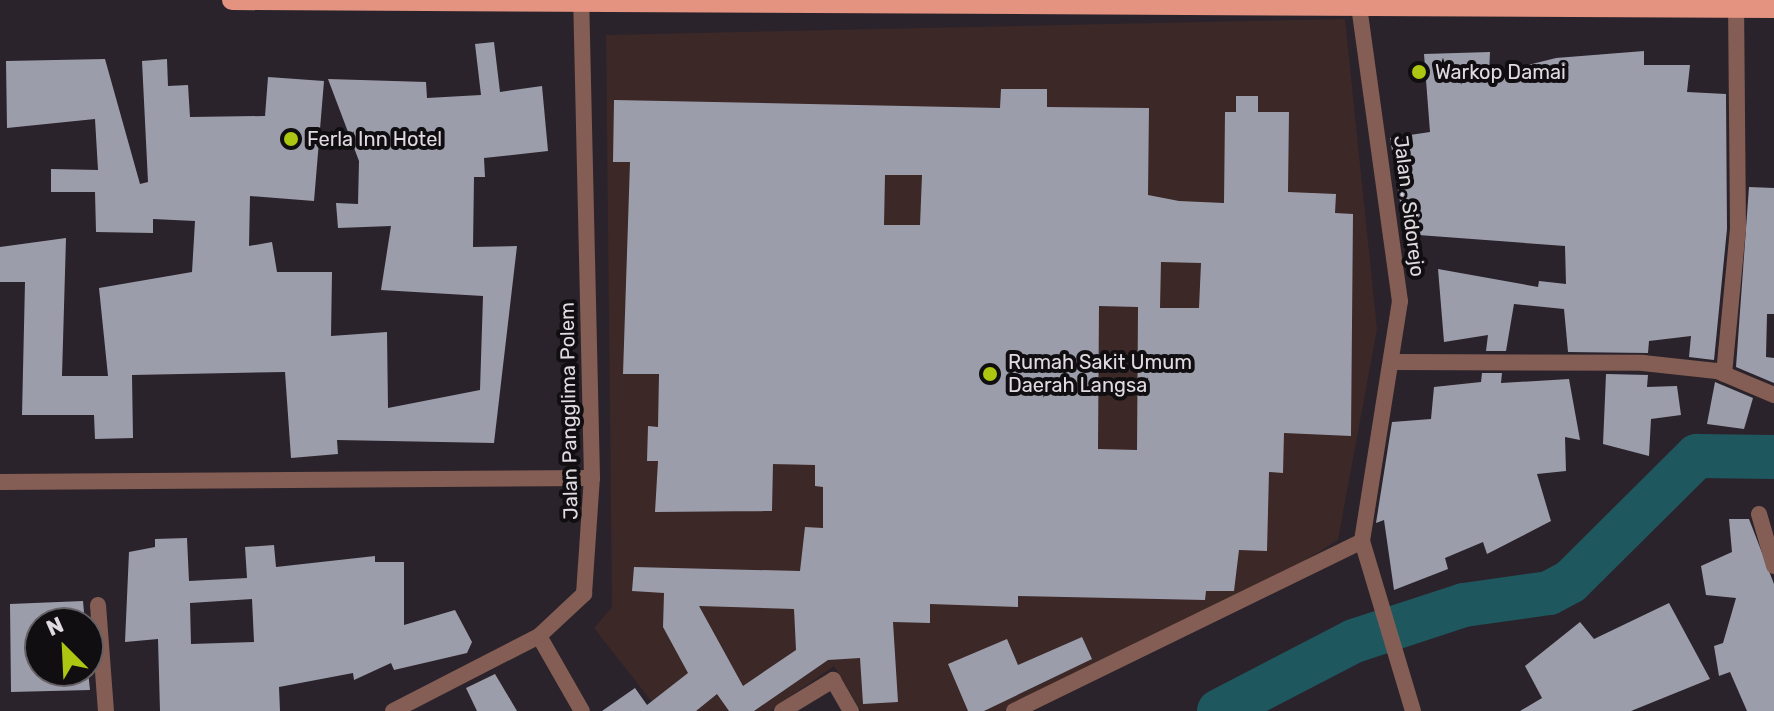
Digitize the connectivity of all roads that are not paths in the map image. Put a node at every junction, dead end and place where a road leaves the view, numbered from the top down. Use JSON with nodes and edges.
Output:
{"nodes":[{"id":1,"x":232,"y":0,"type":"edge"},
{"id":2,"x":581,"y":1,"type":"edge"},
{"id":3,"x":1167,"y":3,"type":"edge"},
{"id":4,"x":1131,"y":4,"type":"edge"},
{"id":5,"x":1623,"y":4,"type":"edge"},
{"id":6,"x":1359,"y":6,"type":"junction"},
{"id":7,"x":1736,"y":8,"type":"junction"},
{"id":8,"x":1774,"y":8,"type":"edge"},
{"id":9,"x":1395,"y":362,"type":"junction"},
{"id":10,"x":1724,"y":374,"type":"junction"},
{"id":11,"x":1774,"y":395,"type":"edge"},
{"id":12,"x":592,"y":478,"type":"junction"},
{"id":13,"x":0,"y":482,"type":"edge"},
{"id":14,"x":1759,"y":514,"type":"dead end"},
{"id":15,"x":1362,"y":541,"type":"junction"},
{"id":16,"x":1774,"y":566,"type":"edge"},
{"id":17,"x":98,"y":605,"type":"dead end"},
{"id":18,"x":539,"y":636,"type":"junction"},
{"id":19,"x":1411,"y":704,"type":"edge"},
{"id":20,"x":106,"y":711,"type":"edge"},
{"id":21,"x":393,"y":711,"type":"edge"},
{"id":22,"x":582,"y":711,"type":"edge"},
{"id":23,"x":782,"y":711,"type":"edge"},
{"id":24,"x":851,"y":711,"type":"edge"},
{"id":25,"x":1014,"y":711,"type":"edge"}],
"edges":[{"from":1,"to":2,"type":"main road"},
{"from":2,"to":4,"type":"main road"},
{"from":2,"to":12,"type":"street","name":"Jalan Pangglima Polem"},
{"from":3,"to":4,"type":"main road"},
{"from":3,"to":6,"type":"main road"},
{"from":5,"to":6,"type":"main road"},
{"from":5,"to":7,"type":"main road"},
{"from":6,"to":9,"type":"street","name":"Jalan . Sidorejo"},
{"from":7,"to":8,"type":"main road"},
{"from":7,"to":10,"type":"street"},
{"from":9,"to":10,"type":"street"},
{"from":9,"to":15,"type":"street","name":"Jalan . Sidorejo"},
{"from":10,"to":11,"type":"street"},
{"from":12,"to":13,"type":"street"},
{"from":12,"to":18,"type":"street","name":"Jalan Pangglima Polem"},
{"from":14,"to":16,"type":"street"},
{"from":15,"to":19,"type":"street","name":"Jalan . Sidorejo"},
{"from":15,"to":25,"type":"street"},
{"from":17,"to":20,"type":"street"},
{"from":18,"to":21,"type":"street","name":"Jalan Pangglima Polem"},
{"from":18,"to":22,"type":"street"},
{"from":23,"to":24,"type":"street"}]}
